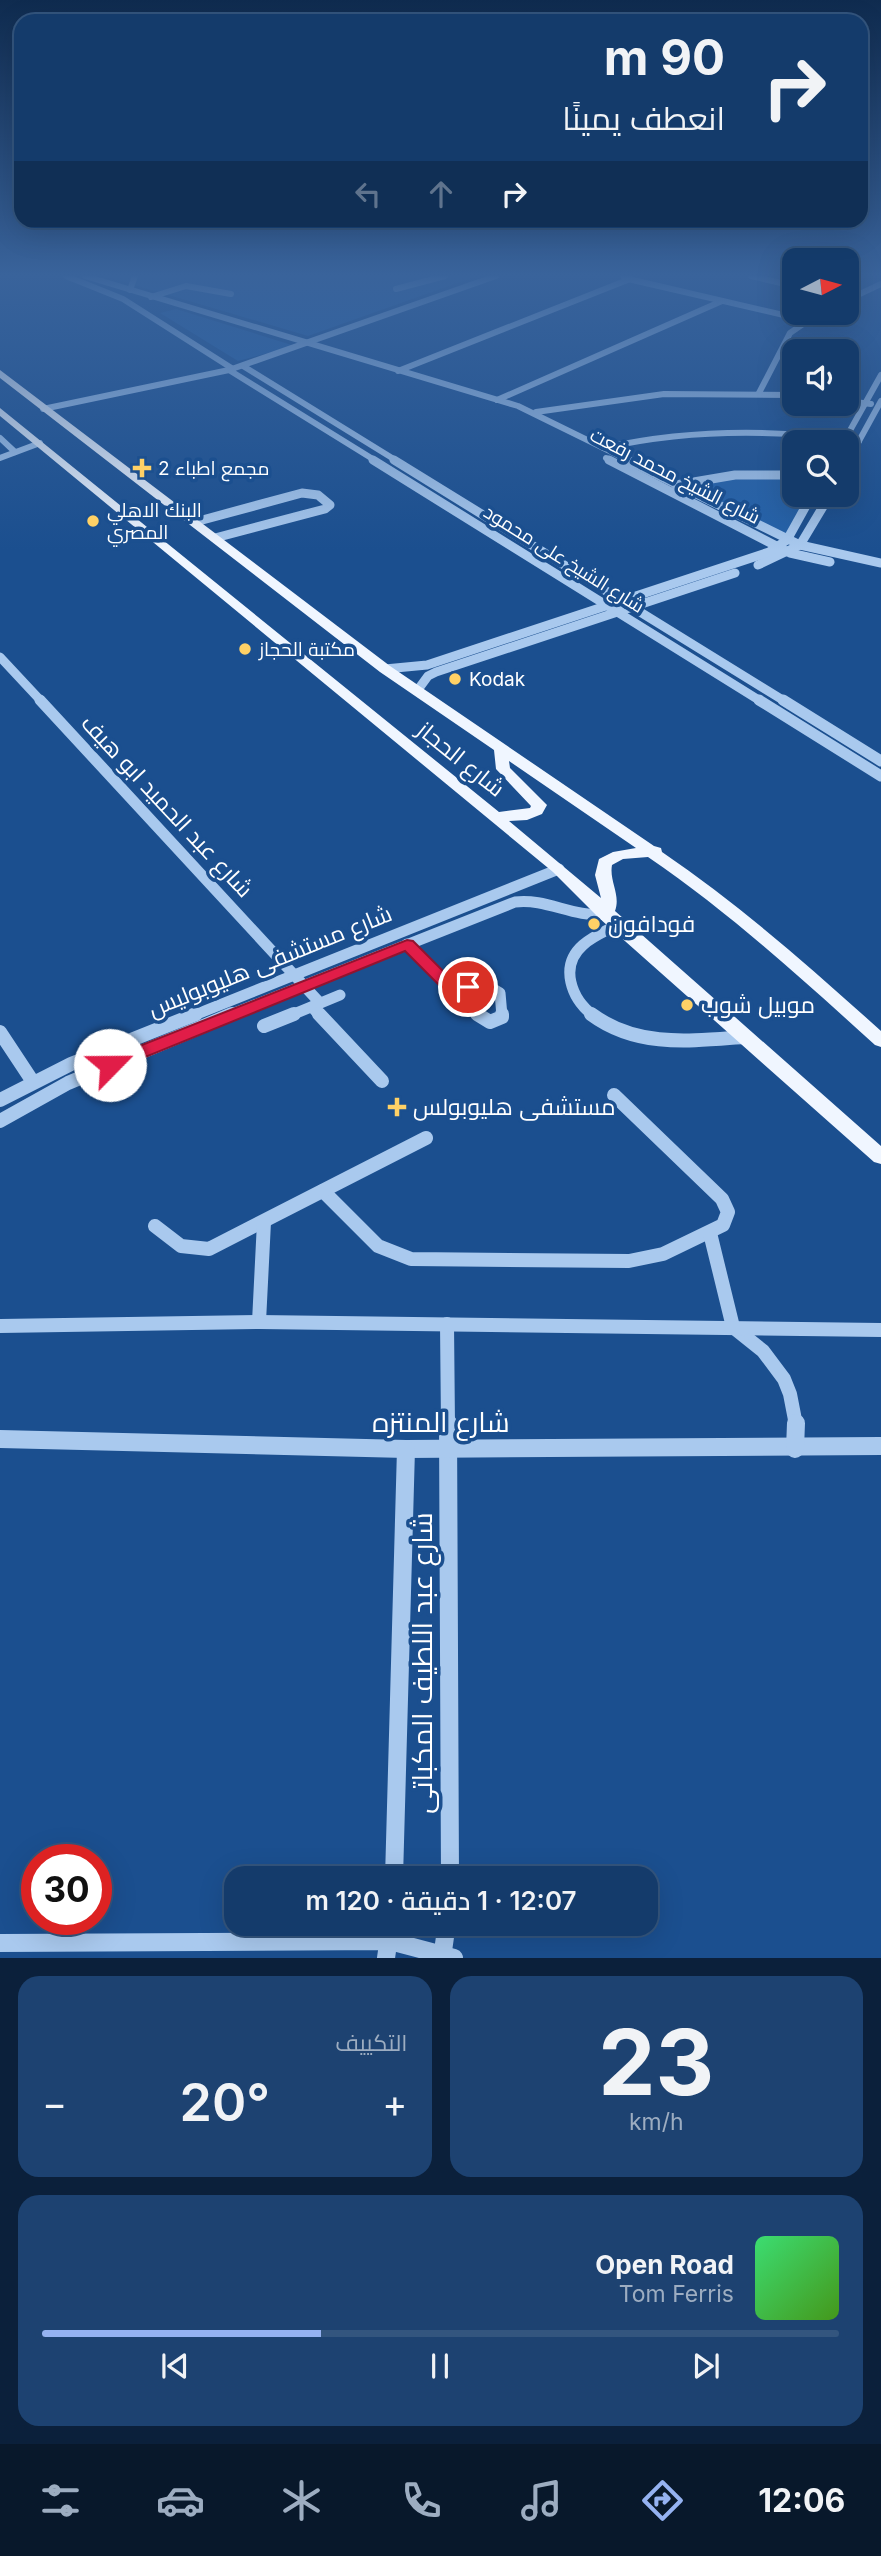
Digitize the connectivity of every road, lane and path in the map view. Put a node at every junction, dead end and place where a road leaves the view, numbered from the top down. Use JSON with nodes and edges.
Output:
{"nodes":[{"id":1,"x":232,"y":367,"type":"edge"},
{"id":2,"x":240,"y":367,"type":"edge"},
{"id":3,"x":363,"y":367,"type":"edge"},
{"id":4,"x":386,"y":367,"type":"edge"},
{"id":5,"x":407,"y":367,"type":"edge"},
{"id":6,"x":571,"y":367,"type":"edge"},
{"id":7,"x":772,"y":367,"type":"edge"},
{"id":8,"x":235,"y":369,"type":"junction"},
{"id":9,"x":398,"y":371,"type":"junction"},
{"id":10,"x":0,"y":373,"type":"edge"},
{"id":11,"x":881,"y":376,"type":"edge"},
{"id":12,"x":759,"y":393,"type":"junction"},
{"id":13,"x":782,"y":394,"type":"edge"},
{"id":14,"x":497,"y":400,"type":"junction"},
{"id":15,"x":859,"y":402,"type":"edge"},
{"id":16,"x":865,"y":403,"type":"junction"},
{"id":17,"x":880,"y":404,"type":"edge"},
{"id":18,"x":43,"y":409,"type":"junction"},
{"id":19,"x":0,"y":411,"type":"edge"},
{"id":20,"x":536,"y":412,"type":"junction"},
{"id":21,"x":850,"y":430,"type":"edge"},
{"id":22,"x":782,"y":435,"type":"edge"},
{"id":23,"x":0,"y":438,"type":"edge"},
{"id":24,"x":859,"y":441,"type":"edge"},
{"id":25,"x":40,"y":443,"type":"junction"},
{"id":26,"x":605,"y":448,"type":"junction"},
{"id":27,"x":593,"y":451,"type":"junction"},
{"id":28,"x":15,"y":452,"type":"junction"},
{"id":29,"x":0,"y":458,"type":"edge"},
{"id":30,"x":782,"y":475,"type":"edge"},
{"id":31,"x":677,"y":484,"type":"junction"},
{"id":32,"x":665,"y":488,"type":"junction"},
{"id":33,"x":261,"y":504,"type":"junction"},
{"id":34,"x":805,"y":507,"type":"edge"},
{"id":35,"x":823,"y":507,"type":"edge"},
{"id":36,"x":238,"y":510,"type":"junction"},
{"id":37,"x":284,"y":520,"type":"junction"},
{"id":38,"x":195,"y":522,"type":"junction"},
{"id":39,"x":261,"y":526,"type":"junction"},
{"id":40,"x":215,"y":538,"type":"junction"},
{"id":41,"x":787,"y":540,"type":"junction"},
{"id":42,"x":800,"y":545,"type":"junction"},
{"id":43,"x":779,"y":547,"type":"junction"},
{"id":44,"x":790,"y":552,"type":"junction"},
{"id":45,"x":881,"y":562,"type":"edge"},
{"id":46,"x":881,"y":570,"type":"edge"},
{"id":47,"x":621,"y":600,"type":"junction"},
{"id":48,"x":607,"y":604,"type":"junction"},
{"id":49,"x":632,"y":607,"type":"junction"},
{"id":50,"x":617,"y":611,"type":"junction"},
{"id":51,"x":0,"y":657,"type":"edge"},
{"id":52,"x":385,"y":669,"type":"junction"},
{"id":53,"x":416,"y":691,"type":"junction"},
{"id":54,"x":501,"y":751,"type":"junction"},
{"id":55,"x":881,"y":761,"type":"edge"},
{"id":56,"x":881,"y":776,"type":"edge"},
{"id":57,"x":495,"y":817,"type":"junction"},
{"id":58,"x":655,"y":851,"type":"junction"},
{"id":59,"x":559,"y":869,"type":"junction"},
{"id":60,"x":611,"y":919,"type":"junction"},
{"id":61,"x":407,"y":944,"type":"junction"},
{"id":62,"x":293,"y":973,"type":"junction"},
{"id":63,"x":303,"y":984,"type":"junction"},
{"id":64,"x":450,"y":987,"type":"dead end"},
{"id":65,"x":340,"y":995,"type":"dead end"},
{"id":66,"x":316,"y":1005,"type":"junction"},
{"id":67,"x":264,"y":1026,"type":"dead end"},
{"id":68,"x":0,"y":1032,"type":"edge"},
{"id":69,"x":743,"y":1037,"type":"junction"},
{"id":70,"x":881,"y":1041,"type":"edge"},
{"id":71,"x":382,"y":1081,"type":"dead end"},
{"id":72,"x":33,"y":1082,"type":"junction"},
{"id":73,"x":614,"y":1095,"type":"dead end"},
{"id":74,"x":0,"y":1100,"type":"edge"},
{"id":75,"x":0,"y":1121,"type":"edge"},
{"id":76,"x":426,"y":1138,"type":"dead end"},
{"id":77,"x":881,"y":1157,"type":"edge"},
{"id":78,"x":323,"y":1191,"type":"junction"},
{"id":79,"x":264,"y":1222,"type":"junction"},
{"id":80,"x":155,"y":1226,"type":"dead end"},
{"id":81,"x":710,"y":1233,"type":"junction"},
{"id":82,"x":259,"y":1322,"type":"junction"},
{"id":83,"x":447,"y":1324,"type":"junction"},
{"id":84,"x":0,"y":1326,"type":"edge"},
{"id":85,"x":733,"y":1327,"type":"junction"},
{"id":86,"x":881,"y":1330,"type":"edge"},
{"id":87,"x":0,"y":1439,"type":"edge"},
{"id":88,"x":881,"y":1447,"type":"edge"},
{"id":89,"x":449,"y":1448,"type":"junction"},
{"id":90,"x":795,"y":1448,"type":"junction"},
{"id":91,"x":406,"y":1449,"type":"junction"},
{"id":92,"x":394,"y":1866,"type":"edge"},
{"id":93,"x":450,"y":1866,"type":"edge"},
{"id":94,"x":447,"y":1936,"type":"edge"},
{"id":95,"x":389,"y":1941,"type":"edge"},
{"id":96,"x":0,"y":1943,"type":"edge"},
{"id":97,"x":446,"y":1956,"type":"edge"}],
"edges":[{"from":1,"to":8,"type":"street"},
{"from":2,"to":8,"type":"street"},
{"from":3,"to":27,"type":"street","name":"شارع الشيخ محمد رفعت"},
{"from":4,"to":9,"type":"street","name":"شارع الشيخ محمد رفعت"},
{"from":5,"to":9,"type":"street"},
{"from":6,"to":14,"type":"street"},
{"from":7,"to":12,"type":"street"},
{"from":8,"to":18,"type":"street"},
{"from":8,"to":47,"type":"street","name":"شارع الشيخ على محمود"},
{"from":8,"to":48,"type":"street","name":"شارع الشيخ على محمود"},
{"from":9,"to":14,"type":"street","name":"شارع الشيخ محمد رفعت"},
{"from":10,"to":18,"type":"main road","name":"شارع الحجاز"},
{"from":11,"to":16,"type":"street"},
{"from":12,"to":13,"type":"street"},
{"from":12,"to":20,"type":"street"},
{"from":14,"to":20,"type":"street","name":"شارع الشيخ محمد رفعت"},
{"from":15,"to":16,"type":"street"},
{"from":16,"to":17,"type":"street"},
{"from":16,"to":21,"type":"street"},
{"from":17,"to":24,"type":"street"},
{"from":18,"to":38,"type":"main road","name":"شارع الحجاز"},
{"from":19,"to":25,"type":"main road","name":"شارع الحجاز"},
{"from":20,"to":26,"type":"street","name":"شارع الشيخ محمد رفعت"},
{"from":22,"to":26,"type":"street"},
{"from":23,"to":28,"type":"street"},
{"from":25,"to":28,"type":"street"},
{"from":25,"to":57,"type":"main road","name":"شارع الحجاز"},
{"from":26,"to":27,"type":"street"},
{"from":26,"to":31,"type":"street","name":"شارع الشيخ محمد رفعت"},
{"from":27,"to":32,"type":"street","name":"شارع الشيخ محمد رفعت"},
{"from":28,"to":29,"type":"street"},
{"from":30,"to":31,"type":"street"},
{"from":31,"to":32,"type":"street"},
{"from":31,"to":41,"type":"street","name":"شارع الشيخ محمد رفعت"},
{"from":32,"to":43,"type":"street","name":"شارع الشيخ محمد رفعت"},
{"from":33,"to":36,"type":"street"},
{"from":33,"to":37,"type":"street"},
{"from":33,"to":37,"type":"street"},
{"from":34,"to":41,"type":"street"},
{"from":35,"to":42,"type":"street"},
{"from":36,"to":38,"type":"street"},
{"from":36,"to":39,"type":"street"},
{"from":37,"to":39,"type":"street"},
{"from":38,"to":40,"type":"main road","name":"شارع الحجاز"},
{"from":39,"to":40,"type":"street"},
{"from":40,"to":52,"type":"main road","name":"شارع الحجاز"},
{"from":41,"to":42,"type":"street","name":"شارع الشيخ محمد رفعت"},
{"from":41,"to":43,"type":"street"},
{"from":42,"to":44,"type":"street"},
{"from":42,"to":45,"type":"street","name":"شارع الشيخ محمد رفعت"},
{"from":43,"to":44,"type":"street","name":"شارع الشيخ محمد رفعت"},
{"from":43,"to":47,"type":"street"},
{"from":44,"to":46,"type":"street","name":"شارع الشيخ محمد رفعت"},
{"from":44,"to":49,"type":"street"},
{"from":47,"to":48,"type":"street"},
{"from":47,"to":49,"type":"street","name":"شارع الشيخ على محمود"},
{"from":48,"to":50,"type":"street","name":"شارع الشيخ على محمود"},
{"from":48,"to":52,"type":"street"},
{"from":49,"to":50,"type":"street"},
{"from":49,"to":55,"type":"street","name":"شارع الشيخ على محمود"},
{"from":50,"to":53,"type":"street"},
{"from":50,"to":56,"type":"street","name":"شارع الشيخ على محمود"},
{"from":51,"to":62,"type":"street","name":"شارع عبد الحميد ابو هيف"},
{"from":52,"to":53,"type":"main road","name":"شارع الحجاز"},
{"from":53,"to":54,"type":"main road","name":"شارع الحجاز"},
{"from":54,"to":57,"type":"main road"},
{"from":54,"to":58,"type":"main road","name":"شارع الحجاز"},
{"from":57,"to":59,"type":"main road","name":"شارع الحجاز"},
{"from":58,"to":60,"type":"main road"},
{"from":58,"to":70,"type":"main road","name":"شارع الحجاز"},
{"from":59,"to":60,"type":"main road","name":"شارع الحجاز"},
{"from":59,"to":62,"type":"street","name":"شارع مستشفى هليوبوليس"},
{"from":60,"to":61,"type":"street","name":"شارع مستشفى هليوبوليس"},
{"from":60,"to":69,"type":"main road","name":"شارع الحجاز"},
{"from":60,"to":69,"type":"street"},
{"from":61,"to":63,"type":"street","name":"شارع مستشفى هليوبوليس"},
{"from":61,"to":64,"type":"street"},
{"from":62,"to":63,"type":"street","name":"شارع عبد الحميد ابو هيف"},
{"from":62,"to":72,"type":"street","name":"شارع مستشفى هليوبوليس"},
{"from":63,"to":66,"type":"street","name":"شارع عبد الحميد ابو هيف"},
{"from":63,"to":75,"type":"street","name":"شارع مستشفى هليوبوليس"},
{"from":65,"to":66,"type":"street"},
{"from":66,"to":67,"type":"street"},
{"from":66,"to":71,"type":"street","name":"شارع عبد الحميد ابو هيف"},
{"from":68,"to":72,"type":"street"},
{"from":69,"to":77,"type":"main road","name":"شارع الحجاز"},
{"from":72,"to":74,"type":"street","name":"شارع مستشفى هليوبوليس"},
{"from":73,"to":81,"type":"street"},
{"from":76,"to":78,"type":"street"},
{"from":78,"to":79,"type":"street"},
{"from":78,"to":81,"type":"street"},
{"from":79,"to":80,"type":"street"},
{"from":79,"to":82,"type":"street"},
{"from":81,"to":85,"type":"street"},
{"from":82,"to":83,"type":"street"},
{"from":82,"to":84,"type":"street"},
{"from":83,"to":85,"type":"street"},
{"from":83,"to":89,"type":"street","name":"شارع عبد اللطيف المكباتى"},
{"from":85,"to":86,"type":"street"},
{"from":85,"to":90,"type":"street"},
{"from":87,"to":91,"type":"street","name":"شارع المنتزه"},
{"from":88,"to":90,"type":"street","name":"شارع المنتزه"},
{"from":89,"to":90,"type":"street","name":"شارع المنتزه"},
{"from":89,"to":91,"type":"street","name":"شارع المنتزه"},
{"from":89,"to":93,"type":"street","name":"شارع عبد اللطيف المكباتى"},
{"from":91,"to":92,"type":"street","name":"شارع عبد اللطيف المكباتى"},
{"from":94,"to":97,"type":"street"},
{"from":95,"to":96,"type":"street"},
{"from":95,"to":97,"type":"street"}]}
